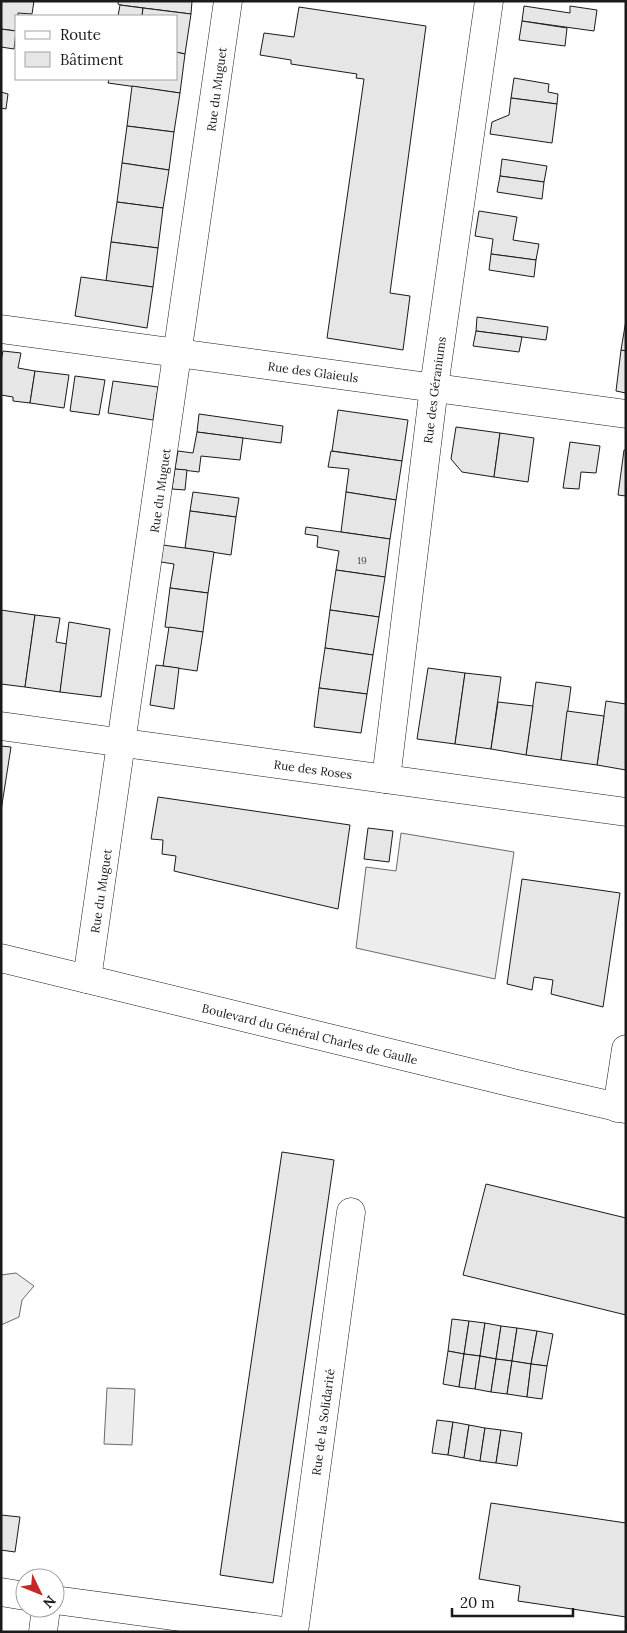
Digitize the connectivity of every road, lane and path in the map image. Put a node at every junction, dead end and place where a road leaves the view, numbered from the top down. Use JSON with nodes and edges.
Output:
{"nodes":[{"id":1,"x":228,"y":1,"type":"edge"},
{"id":2,"x":489,"y":1,"type":"edge"},
{"id":3,"x":1,"y":328,"type":"edge"},
{"id":4,"x":180,"y":352,"type":"junction"},
{"id":5,"x":434,"y":387,"type":"junction"},
{"id":6,"x":626,"y":414,"type":"edge"},
{"id":7,"x":1,"y":726,"type":"edge"},
{"id":8,"x":124,"y":743,"type":"junction"},
{"id":9,"x":386,"y":779,"type":"junction"},
{"id":10,"x":626,"y":812,"type":"edge"},
{"id":11,"x":1,"y":958,"type":"edge"},
{"id":12,"x":87,"y":978,"type":"junction"},
{"id":13,"x":626,"y":1050,"type":"edge"},
{"id":14,"x":623,"y":1109,"type":"edge"},
{"id":15,"x":351,"y":1212,"type":"dead end"},
{"id":16,"x":1,"y":1592,"type":"edge"},
{"id":17,"x":15,"y":1594,"type":"edge"},
{"id":18,"x":65,"y":1601,"type":"edge"},
{"id":19,"x":45,"y":1618,"type":"edge"},
{"id":20,"x":43,"y":1632,"type":"edge"},
{"id":21,"x":292,"y":1632,"type":"edge"}],
"edges":[{"from":1,"to":4,"type":"street","name":"Rue du Muguet"},
{"from":2,"to":5,"type":"street","name":"Rue des Géraniums"},
{"from":3,"to":4,"type":"street","name":"Rue des Glaieuls"},
{"from":4,"to":5,"type":"street","name":"Rue des Glaieuls"},
{"from":4,"to":8,"type":"street","name":"Rue du Muguet"},
{"from":5,"to":6,"type":"street","name":"Rue des Glaieuls"},
{"from":5,"to":9,"type":"street","name":"Rue des Géraniums"},
{"from":7,"to":8,"type":"street","name":"Rue des Roses"},
{"from":8,"to":9,"type":"street","name":"Rue des Roses"},
{"from":8,"to":12,"type":"street","name":"Rue du Muguet"},
{"from":9,"to":10,"type":"street","name":"Rue des Roses"},
{"from":11,"to":12,"type":"street","name":"Boulevard du Général Charles de Gaulle"},
{"from":12,"to":14,"type":"street","name":"Boulevard du Général Charles de Gaulle"},
{"from":13,"to":14,"type":"street"},
{"from":15,"to":21,"type":"street","name":"Rue de la Solidarité"},
{"from":16,"to":17,"type":"street"},
{"from":18,"to":21,"type":"street","name":"Rue de la Solidarité"},
{"from":19,"to":20,"type":"street"}]}
